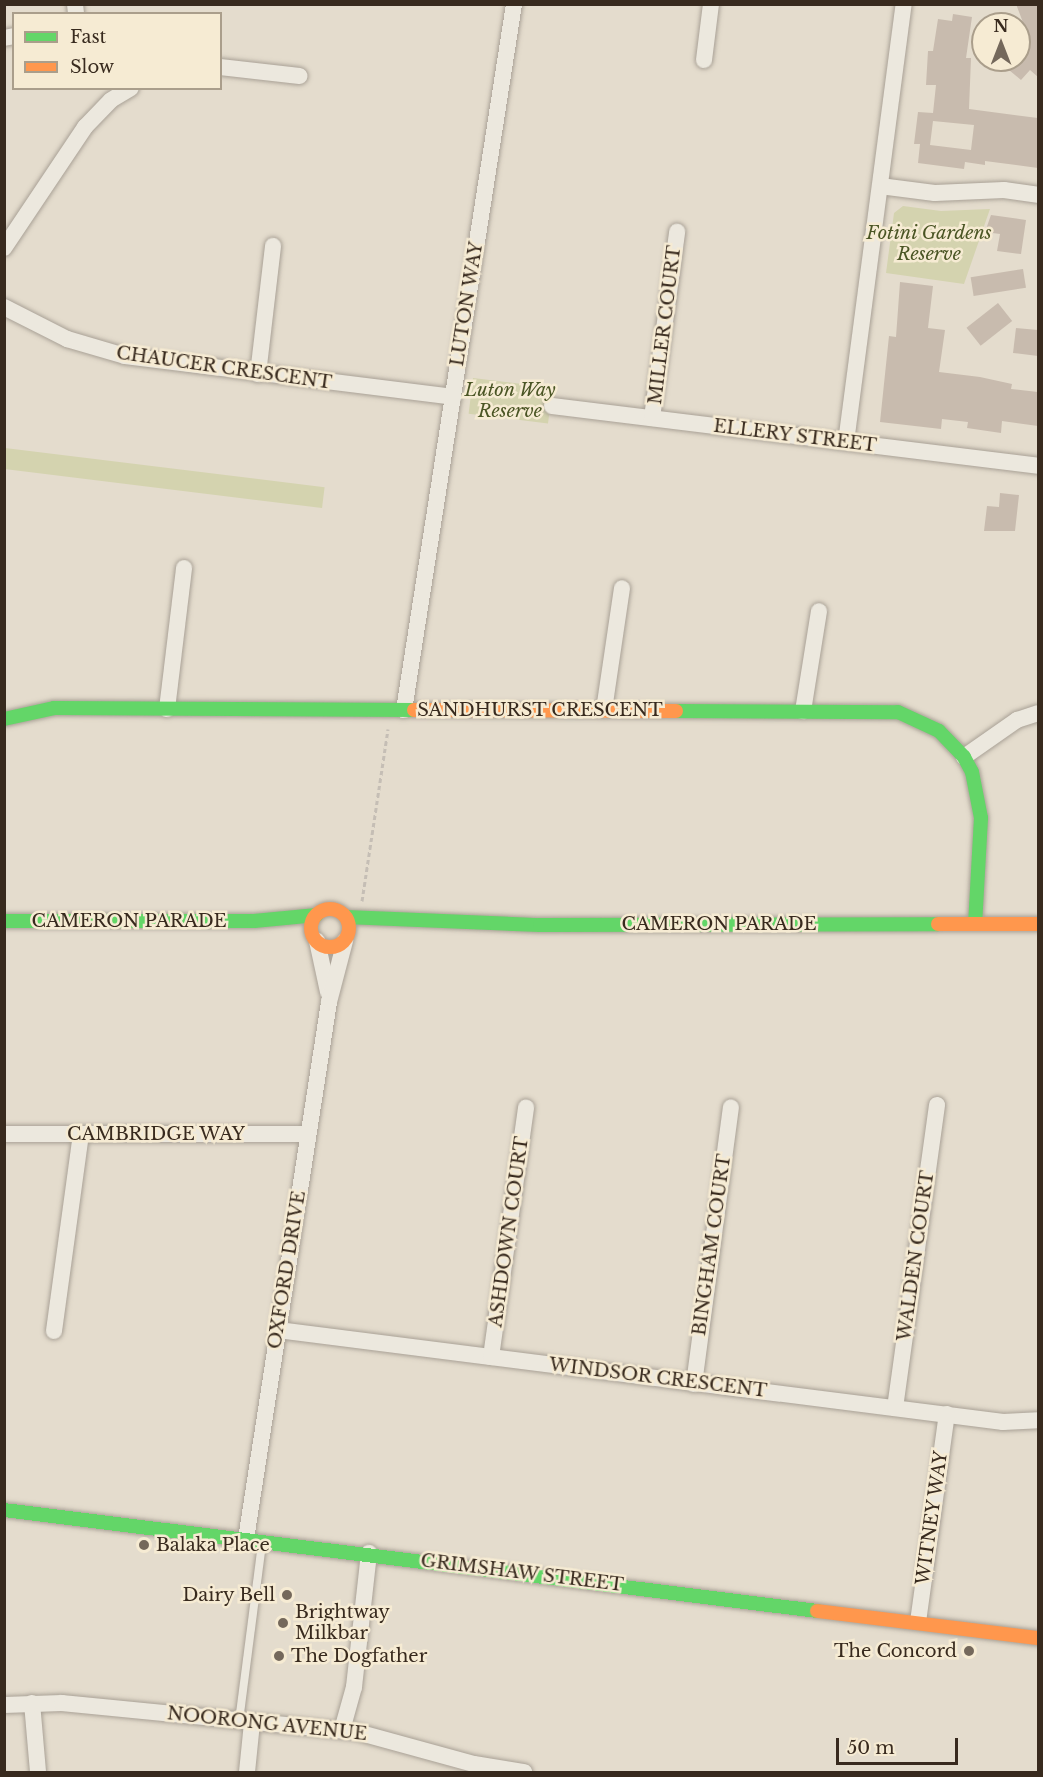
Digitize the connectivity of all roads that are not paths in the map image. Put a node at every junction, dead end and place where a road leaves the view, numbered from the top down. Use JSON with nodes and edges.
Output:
{"nodes":[{"id":1,"x":514,"y":4,"type":"edge"},
{"id":2,"x":711,"y":4,"type":"edge"},
{"id":3,"x":904,"y":4,"type":"edge"},
{"id":4,"x":704,"y":60,"type":"dead end"},
{"id":5,"x":222,"y":67,"type":"edge"},
{"id":6,"x":299,"y":76,"type":"dead end"},
{"id":7,"x":123,"y":90,"type":"edge"},
{"id":8,"x":107,"y":94,"type":"edge"},
{"id":9,"x":880,"y":186,"type":"junction"},
{"id":10,"x":1038,"y":195,"type":"edge"},
{"id":11,"x":677,"y":232,"type":"dead end"},
{"id":12,"x":273,"y":246,"type":"dead end"},
{"id":13,"x":4,"y":248,"type":"edge"},
{"id":14,"x":4,"y":306,"type":"edge"},
{"id":15,"x":258,"y":374,"type":"junction"},
{"id":16,"x":453,"y":397,"type":"junction"},
{"id":17,"x":552,"y":406,"type":"dead end"},
{"id":18,"x":652,"y":418,"type":"junction"},
{"id":19,"x":846,"y":442,"type":"junction"},
{"id":20,"x":1038,"y":466,"type":"edge"},
{"id":21,"x":184,"y":568,"type":"dead end"},
{"id":22,"x":622,"y":588,"type":"dead end"},
{"id":23,"x":819,"y":611,"type":"dead end"},
{"id":24,"x":167,"y":708,"type":"junction"},
{"id":25,"x":404,"y":710,"type":"junction"},
{"id":26,"x":604,"y":710,"type":"junction"},
{"id":27,"x":803,"y":711,"type":"junction"},
{"id":28,"x":1038,"y":712,"type":"edge"},
{"id":29,"x":4,"y":719,"type":"edge"},
{"id":30,"x":964,"y":757,"type":"junction"},
{"id":31,"x":981,"y":852,"type":"joint"},
{"id":32,"x":316,"y":915,"type":"junction"},
{"id":33,"x":353,"y":918,"type":"junction"},
{"id":34,"x":4,"y":921,"type":"edge"},
{"id":35,"x":254,"y":921,"type":"junction"},
{"id":36,"x":399,"y":922,"type":"junction"},
{"id":37,"x":981,"y":923,"type":"junction"},
{"id":38,"x":1038,"y":924,"type":"edge"},
{"id":39,"x":346,"y":938,"type":"junction"},
{"id":40,"x":315,"y":939,"type":"junction"},
{"id":41,"x":329,"y":1002,"type":"junction"},
{"id":42,"x":937,"y":1105,"type":"dead end"},
{"id":43,"x":526,"y":1107,"type":"dead end"},
{"id":44,"x":731,"y":1107,"type":"dead end"},
{"id":45,"x":4,"y":1134,"type":"edge"},
{"id":46,"x":81,"y":1134,"type":"junction"},
{"id":47,"x":308,"y":1134,"type":"junction"},
{"id":48,"x":278,"y":1330,"type":"junction"},
{"id":49,"x":54,"y":1331,"type":"dead end"},
{"id":50,"x":492,"y":1357,"type":"junction"},
{"id":51,"x":693,"y":1384,"type":"junction"},
{"id":52,"x":895,"y":1408,"type":"junction"},
{"id":53,"x":947,"y":1414,"type":"junction"},
{"id":54,"x":1038,"y":1420,"type":"edge"},
{"id":55,"x":4,"y":1510,"type":"edge"},
{"id":56,"x":254,"y":1540,"type":"junction"},
{"id":57,"x":369,"y":1553,"type":"junction"},
{"id":58,"x":918,"y":1622,"type":"junction"},
{"id":59,"x":1038,"y":1638,"type":"edge"},
{"id":60,"x":32,"y":1703,"type":"junction"},
{"id":61,"x":4,"y":1705,"type":"edge"},
{"id":62,"x":246,"y":1722,"type":"junction"},
{"id":63,"x":350,"y":1731,"type":"junction"},
{"id":64,"x":38,"y":1773,"type":"edge"},
{"id":65,"x":247,"y":1773,"type":"edge"},
{"id":66,"x":524,"y":1773,"type":"edge"}],
"edges":[{"from":1,"to":16,"type":"street","name":"LUTON WAY"},
{"from":2,"to":4,"type":"street"},
{"from":3,"to":9,"type":"street"},
{"from":5,"to":6,"type":"street"},
{"from":7,"to":8,"type":"street"},
{"from":8,"to":13,"type":"street"},
{"from":9,"to":10,"type":"street"},
{"from":9,"to":19,"type":"street"},
{"from":11,"to":18,"type":"street","name":"MILLER COURT"},
{"from":12,"to":15,"type":"street"},
{"from":14,"to":15,"type":"street","name":"CHAUCER CRESCENT"},
{"from":15,"to":16,"type":"street","name":"CHAUCER CRESCENT"},
{"from":16,"to":25,"type":"street","name":"LUTON WAY"},
{"from":17,"to":18,"type":"street","name":"ELLERY STREET"},
{"from":18,"to":19,"type":"street","name":"ELLERY STREET"},
{"from":19,"to":20,"type":"street","name":"ELLERY STREET"},
{"from":21,"to":24,"type":"street"},
{"from":22,"to":26,"type":"street"},
{"from":23,"to":27,"type":"street"},
{"from":24,"to":25,"type":"street","name":"SANDHURST CRESCENT"},
{"from":24,"to":29,"type":"street","name":"SANDHURST CRESCENT"},
{"from":25,"to":26,"type":"street","name":"SANDHURST CRESCENT"},
{"from":26,"to":27,"type":"street","name":"SANDHURST CRESCENT"},
{"from":27,"to":30,"type":"street","name":"SANDHURST CRESCENT"},
{"from":28,"to":30,"type":"street"},
{"from":30,"to":31,"type":"street","name":"SANDHURST CRESCENT"},
{"from":31,"to":37,"type":"street","name":"SANDHURST CRESCENT"},
{"from":32,"to":33,"type":"street"},
{"from":32,"to":35,"type":"street","name":"CAMERON PARADE"},
{"from":32,"to":40,"type":"street"},
{"from":33,"to":36,"type":"street","name":"CAMERON PARADE"},
{"from":33,"to":39,"type":"street"},
{"from":34,"to":35,"type":"street","name":"CAMERON PARADE"},
{"from":35,"to":40,"type":"street","name":"CAMERON PARADE"},
{"from":36,"to":37,"type":"street","name":"CAMERON PARADE"},
{"from":36,"to":39,"type":"street","name":"CAMERON PARADE"},
{"from":37,"to":38,"type":"street","name":"CAMERON PARADE"},
{"from":39,"to":40,"type":"street"},
{"from":39,"to":41,"type":"street","name":"OXFORD DRIVE"},
{"from":40,"to":41,"type":"street","name":"OXFORD DRIVE"},
{"from":41,"to":47,"type":"street","name":"OXFORD DRIVE"},
{"from":42,"to":52,"type":"street","name":"WALDEN COURT"},
{"from":43,"to":50,"type":"street","name":"ASHDOWN COURT"},
{"from":44,"to":51,"type":"street","name":"BINGHAM COURT"},
{"from":45,"to":46,"type":"street","name":"CAMBRIDGE WAY"},
{"from":46,"to":47,"type":"street","name":"CAMBRIDGE WAY"},
{"from":46,"to":49,"type":"street"},
{"from":47,"to":48,"type":"street","name":"OXFORD DRIVE"},
{"from":48,"to":50,"type":"street","name":"WINDSOR CRESCENT"},
{"from":48,"to":56,"type":"street","name":"OXFORD DRIVE"},
{"from":50,"to":51,"type":"street","name":"WINDSOR CRESCENT"},
{"from":51,"to":52,"type":"street","name":"WINDSOR CRESCENT"},
{"from":52,"to":53,"type":"street","name":"WINDSOR CRESCENT"},
{"from":53,"to":54,"type":"street","name":"WINDSOR CRESCENT"},
{"from":53,"to":58,"type":"street","name":"WITNEY WAY"},
{"from":55,"to":56,"type":"street","name":"GRIMSHAW STREET"},
{"from":56,"to":57,"type":"street","name":"GRIMSHAW STREET"},
{"from":56,"to":62,"type":"lane"},
{"from":57,"to":58,"type":"street","name":"GRIMSHAW STREET"},
{"from":57,"to":63,"type":"street"},
{"from":58,"to":59,"type":"street","name":"GRIMSHAW STREET"},
{"from":60,"to":61,"type":"street","name":"NOORONG AVENUE"},
{"from":60,"to":62,"type":"street","name":"NOORONG AVENUE"},
{"from":60,"to":64,"type":"street"},
{"from":62,"to":63,"type":"street","name":"NOORONG AVENUE"},
{"from":62,"to":65,"type":"street"},
{"from":63,"to":66,"type":"street","name":"NOORONG AVENUE"}]}
